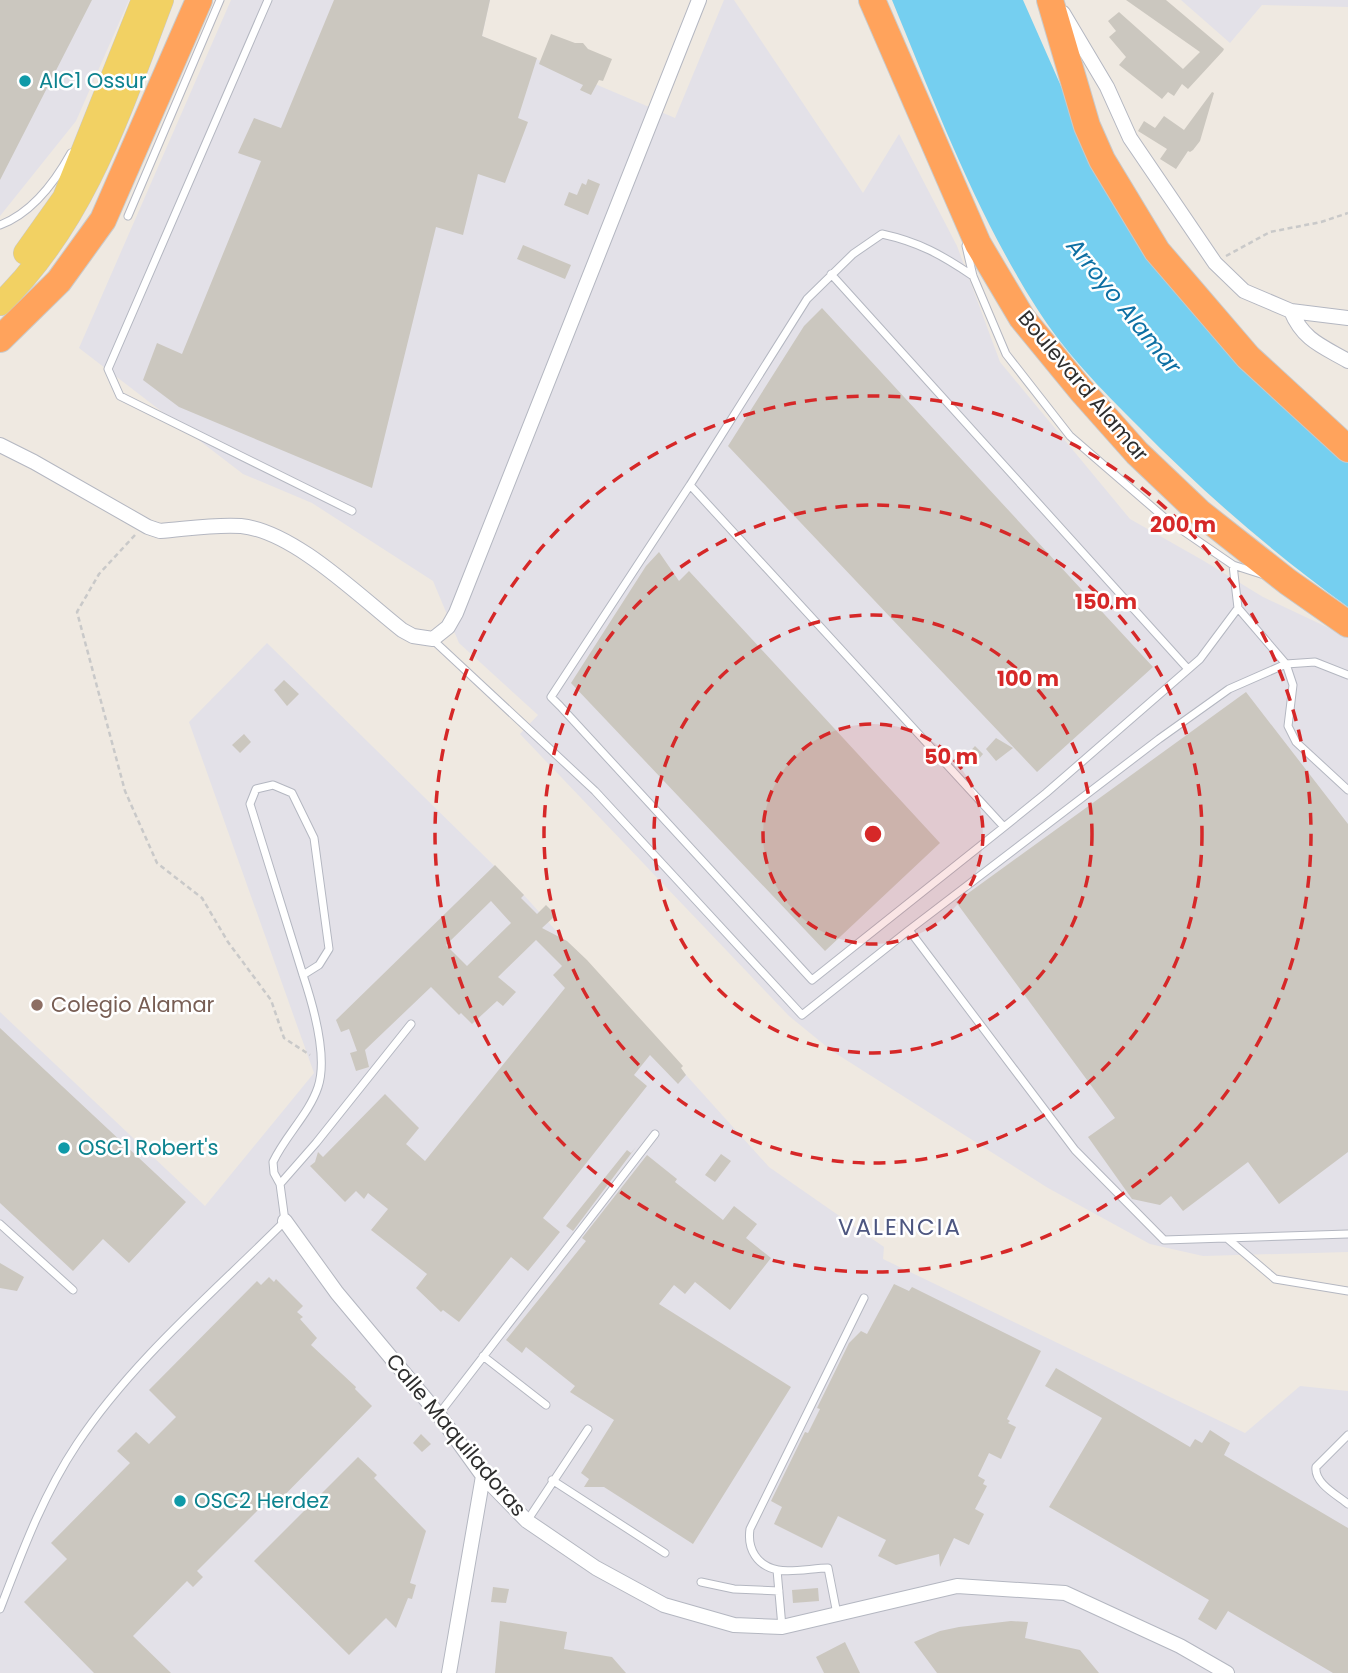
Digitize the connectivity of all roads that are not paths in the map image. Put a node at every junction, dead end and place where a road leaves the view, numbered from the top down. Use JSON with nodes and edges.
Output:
{"nodes":[{"id":1,"x":133,"y":0,"type":"edge"},
{"id":2,"x":143,"y":0,"type":"edge"},
{"id":3,"x":162,"y":0,"type":"edge"},
{"id":4,"x":180,"y":0,"type":"edge"},
{"id":5,"x":199,"y":0,"type":"edge"},
{"id":6,"x":220,"y":0,"type":"edge"},
{"id":7,"x":268,"y":0,"type":"edge"},
{"id":8,"x":699,"y":0,"type":"edge"},
{"id":9,"x":872,"y":0,"type":"edge"},
{"id":10,"x":1052,"y":0,"type":"edge"},
{"id":11,"x":178,"y":97,"type":"junction"},
{"id":12,"x":163,"y":113,"type":"dead end"},
{"id":13,"x":130,"y":136,"type":"junction"},
{"id":14,"x":79,"y":137,"type":"dead end"},
{"id":15,"x":74,"y":146,"type":"dead end"},
{"id":16,"x":954,"y":190,"type":"junction"},
{"id":17,"x":128,"y":216,"type":"dead end"},
{"id":18,"x":0,"y":225,"type":"edge"},
{"id":19,"x":962,"y":227,"type":"dead end"},
{"id":20,"x":965,"y":240,"type":"dead end"},
{"id":21,"x":831,"y":274,"type":"junction"},
{"id":22,"x":973,"y":276,"type":"junction"},
{"id":23,"x":0,"y":281,"type":"edge"},
{"id":24,"x":0,"y":304,"type":"edge"},
{"id":25,"x":1291,"y":311,"type":"junction"},
{"id":26,"x":1348,"y":318,"type":"edge"},
{"id":27,"x":0,"y":321,"type":"edge"},
{"id":28,"x":0,"y":339,"type":"edge"},
{"id":29,"x":1348,"y":360,"type":"edge"},
{"id":30,"x":0,"y":445,"type":"edge"},
{"id":31,"x":1348,"y":449,"type":"edge"},
{"id":32,"x":690,"y":485,"type":"junction"},
{"id":33,"x":352,"y":511,"type":"dead end"},
{"id":34,"x":1233,"y":565,"type":"junction"},
{"id":35,"x":1289,"y":582,"type":"junction"},
{"id":36,"x":1238,"y":608,"type":"junction"},
{"id":37,"x":1348,"y":624,"type":"edge"},
{"id":38,"x":433,"y":639,"type":"junction"},
{"id":39,"x":1286,"y":663,"type":"junction"},
{"id":40,"x":1188,"y":669,"type":"junction"},
{"id":41,"x":1348,"y":675,"type":"edge"},
{"id":42,"x":1348,"y":790,"type":"edge"},
{"id":43,"x":1004,"y":827,"type":"junction"},
{"id":44,"x":909,"y":930,"type":"junction"},
{"id":45,"x":303,"y":975,"type":"junction"},
{"id":46,"x":411,"y":1024,"type":"dead end"},
{"id":47,"x":655,"y":1134,"type":"dead end"},
{"id":48,"x":280,"y":1184,"type":"junction"},
{"id":49,"x":285,"y":1221,"type":"junction"},
{"id":50,"x":0,"y":1224,"type":"edge"},
{"id":51,"x":1348,"y":1234,"type":"edge"},
{"id":52,"x":1227,"y":1238,"type":"junction"},
{"id":53,"x":73,"y":1290,"type":"dead end"},
{"id":54,"x":1348,"y":1291,"type":"edge"},
{"id":55,"x":864,"y":1298,"type":"dead end"},
{"id":56,"x":483,"y":1356,"type":"junction"},
{"id":57,"x":547,"y":1405,"type":"dead end"},
{"id":58,"x":439,"y":1415,"type":"junction"},
{"id":59,"x":588,"y":1429,"type":"dead end"},
{"id":60,"x":1348,"y":1434,"type":"edge"},
{"id":61,"x":483,"y":1476,"type":"junction"},
{"id":62,"x":552,"y":1480,"type":"junction"},
{"id":63,"x":1348,"y":1504,"type":"edge"},
{"id":64,"x":527,"y":1521,"type":"junction"},
{"id":65,"x":665,"y":1553,"type":"dead end"},
{"id":66,"x":778,"y":1570,"type":"junction"},
{"id":67,"x":701,"y":1582,"type":"dead end"},
{"id":68,"x":779,"y":1591,"type":"junction"},
{"id":69,"x":0,"y":1609,"type":"edge"},
{"id":70,"x":837,"y":1614,"type":"junction"},
{"id":71,"x":782,"y":1627,"type":"junction"},
{"id":72,"x":449,"y":1673,"type":"edge"},
{"id":73,"x":1227,"y":1673,"type":"edge"}],
"edges":[{"from":1,"to":14,"type":"lane"},
{"from":2,"to":23,"type":"main road"},
{"from":3,"to":13,"type":"main road"},
{"from":4,"to":13,"type":"highway"},
{"from":5,"to":13,"type":"highway"},
{"from":6,"to":11,"type":"lane"},
{"from":7,"to":33,"type":"lane"},
{"from":8,"to":38,"type":"street"},
{"from":9,"to":16,"type":"highway","name":"Boulevard Alamar"},
{"from":10,"to":25,"type":"street"},
{"from":10,"to":31,"type":"highway"},
{"from":11,"to":12,"type":"lane"},
{"from":11,"to":17,"type":"lane"},
{"from":13,"to":24,"type":"main road"},
{"from":13,"to":27,"type":"highway"},
{"from":13,"to":28,"type":"highway"},
{"from":15,"to":18,"type":"lane"},
{"from":16,"to":19,"type":"lane"},
{"from":16,"to":35,"type":"highway","name":"Boulevard Alamar"},
{"from":20,"to":22,"type":"lane"},
{"from":21,"to":22,"type":"lane"},
{"from":21,"to":32,"type":"lane"},
{"from":21,"to":40,"type":"lane"},
{"from":22,"to":34,"type":"lane"},
{"from":25,"to":26,"type":"street"},
{"from":25,"to":29,"type":"street"},
{"from":30,"to":38,"type":"street"},
{"from":32,"to":43,"type":"lane"},
{"from":32,"to":43,"type":"lane"},
{"from":34,"to":35,"type":"lane"},
{"from":34,"to":36,"type":"lane"},
{"from":35,"to":37,"type":"highway","name":"Boulevard Alamar"},
{"from":36,"to":39,"type":"lane"},
{"from":36,"to":40,"type":"lane"},
{"from":38,"to":44,"type":"lane"},
{"from":39,"to":41,"type":"lane"},
{"from":39,"to":42,"type":"lane"},
{"from":39,"to":44,"type":"lane"},
{"from":40,"to":43,"type":"lane"},
{"from":44,"to":52,"type":"lane"},
{"from":45,"to":45,"type":"lane"},
{"from":45,"to":48,"type":"lane"},
{"from":46,"to":48,"type":"lane"},
{"from":47,"to":56,"type":"lane"},
{"from":48,"to":49,"type":"lane"},
{"from":49,"to":58,"type":"street","name":"Calle Maquiladoras"},
{"from":49,"to":69,"type":"lane"},
{"from":50,"to":53,"type":"lane"},
{"from":51,"to":52,"type":"lane"},
{"from":52,"to":54,"type":"lane"},
{"from":55,"to":66,"type":"lane"},
{"from":56,"to":57,"type":"lane"},
{"from":56,"to":58,"type":"lane"},
{"from":58,"to":61,"type":"street","name":"Calle Maquiladoras"},
{"from":59,"to":62,"type":"lane"},
{"from":60,"to":63,"type":"lane"},
{"from":61,"to":64,"type":"street","name":"Calle Maquiladoras"},
{"from":61,"to":72,"type":"street"},
{"from":62,"to":64,"type":"lane"},
{"from":62,"to":65,"type":"lane"},
{"from":64,"to":71,"type":"street","name":"Calle Maquiladoras"},
{"from":66,"to":68,"type":"lane"},
{"from":66,"to":70,"type":"lane"},
{"from":67,"to":68,"type":"lane"},
{"from":68,"to":71,"type":"lane"},
{"from":70,"to":71,"type":"street","name":"Calle Maquiladoras"},
{"from":70,"to":73,"type":"street","name":"Calle Maquiladoras"}]}
